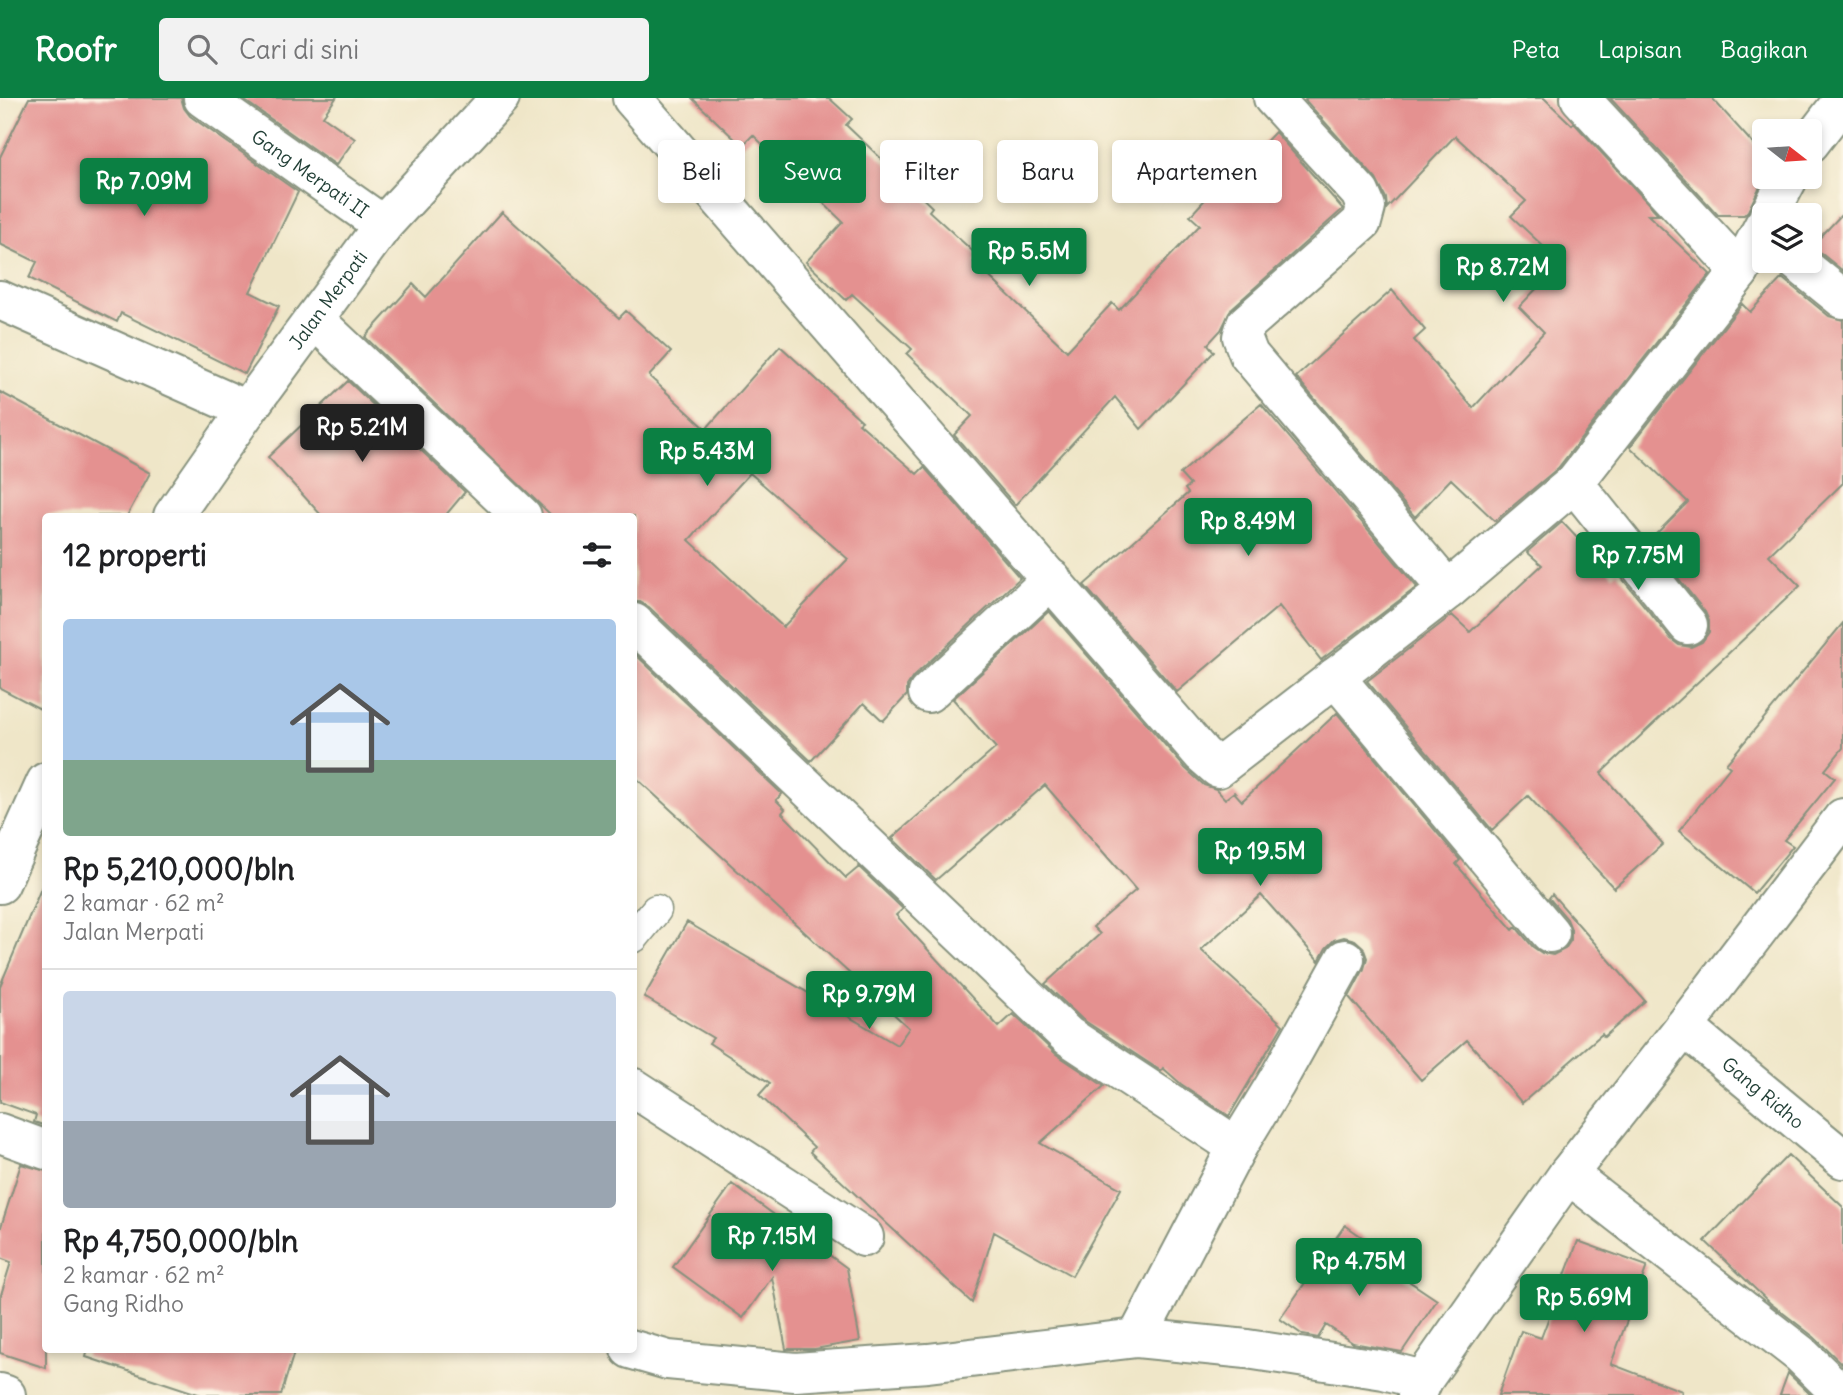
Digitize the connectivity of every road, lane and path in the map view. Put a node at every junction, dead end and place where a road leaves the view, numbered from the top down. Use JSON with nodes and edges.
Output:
{"nodes":[{"id":1,"x":203,"y":98,"type":"edge"},
{"id":2,"x":500,"y":98,"type":"edge"},
{"id":3,"x":632,"y":98,"type":"edge"},
{"id":4,"x":1273,"y":98,"type":"edge"},
{"id":5,"x":1580,"y":98,"type":"edge"},
{"id":6,"x":1843,"y":100,"type":"edge"},
{"id":7,"x":1822,"y":127,"type":"edge"},
{"id":8,"x":383,"y":225,"type":"junction"},
{"id":9,"x":1752,"y":249,"type":"edge"},
{"id":10,"x":1740,"y":271,"type":"junction"},
{"id":11,"x":1811,"y":273,"type":"edge"},
{"id":12,"x":1843,"y":299,"type":"edge"},
{"id":13,"x":0,"y":300,"type":"edge"},
{"id":14,"x":314,"y":319,"type":"junction"},
{"id":15,"x":247,"y":410,"type":"junction"},
{"id":16,"x":1574,"y":483,"type":"junction"},
{"id":17,"x":174,"y":513,"type":"edge"},
{"id":18,"x":519,"y":513,"type":"edge"},
{"id":19,"x":1052,"y":579,"type":"junction"},
{"id":20,"x":1448,"y":590,"type":"junction"},
{"id":21,"x":1688,"y":625,"type":"dead end"},
{"id":22,"x":637,"y":626,"type":"edge"},
{"id":23,"x":1335,"y":677,"type":"junction"},
{"id":24,"x":928,"y":693,"type":"dead end"},
{"id":25,"x":42,"y":791,"type":"edge"},
{"id":26,"x":1843,"y":818,"type":"edge"},
{"id":27,"x":0,"y":884,"type":"edge"},
{"id":28,"x":656,"y":910,"type":"dead end"},
{"id":29,"x":637,"y":933,"type":"edge"},
{"id":30,"x":1550,"y":933,"type":"dead end"},
{"id":31,"x":1345,"y":959,"type":"dead end"},
{"id":32,"x":1684,"y":1027,"type":"junction"},
{"id":33,"x":637,"y":1090,"type":"edge"},
{"id":34,"x":0,"y":1133,"type":"edge"},
{"id":35,"x":1237,"y":1147,"type":"junction"},
{"id":36,"x":42,"y":1149,"type":"edge"},
{"id":37,"x":1843,"y":1159,"type":"edge"},
{"id":38,"x":1568,"y":1174,"type":"junction"},
{"id":39,"x":863,"y":1237,"type":"dead end"},
{"id":40,"x":1137,"y":1338,"type":"junction"},
{"id":41,"x":637,"y":1351,"type":"edge"},
{"id":42,"x":929,"y":1363,"type":"junction"},
{"id":43,"x":1420,"y":1387,"type":"edge"},
{"id":44,"x":0,"y":1393,"type":"edge"},
{"id":45,"x":6,"y":1395,"type":"edge"},
{"id":46,"x":896,"y":1395,"type":"edge"},
{"id":47,"x":1842,"y":1395,"type":"edge"}],
"edges":[{"from":1,"to":8,"type":"street","name":"Gang Merpati II"},
{"from":2,"to":8,"type":"street","name":"Jalan Merpati"},
{"from":3,"to":19,"type":"street"},
{"from":4,"to":20,"type":"street"},
{"from":5,"to":10,"type":"street"},
{"from":6,"to":7,"type":"street"},
{"from":8,"to":14,"type":"street","name":"Jalan Merpati"},
{"from":9,"to":10,"type":"street"},
{"from":10,"to":16,"type":"street"},
{"from":11,"to":12,"type":"street"},
{"from":13,"to":15,"type":"street"},
{"from":14,"to":15,"type":"street","name":"Jalan Merpati"},
{"from":14,"to":18,"type":"street"},
{"from":15,"to":17,"type":"street","name":"Jalan Merpati"},
{"from":16,"to":20,"type":"street"},
{"from":16,"to":21,"type":"street"},
{"from":19,"to":23,"type":"street"},
{"from":19,"to":24,"type":"street"},
{"from":20,"to":23,"type":"street"},
{"from":22,"to":35,"type":"street"},
{"from":23,"to":30,"type":"street"},
{"from":25,"to":27,"type":"street"},
{"from":26,"to":32,"type":"street"},
{"from":28,"to":29,"type":"lane"},
{"from":31,"to":35,"type":"street"},
{"from":32,"to":37,"type":"street","name":"Gang Ridho"},
{"from":32,"to":38,"type":"street"},
{"from":33,"to":39,"type":"street"},
{"from":34,"to":36,"type":"street"},
{"from":35,"to":40,"type":"street"},
{"from":38,"to":43,"type":"street"},
{"from":38,"to":47,"type":"street"},
{"from":40,"to":42,"type":"street"},
{"from":40,"to":43,"type":"street"},
{"from":41,"to":42,"type":"street"},
{"from":42,"to":46,"type":"street"},
{"from":44,"to":45,"type":"street"}]}
